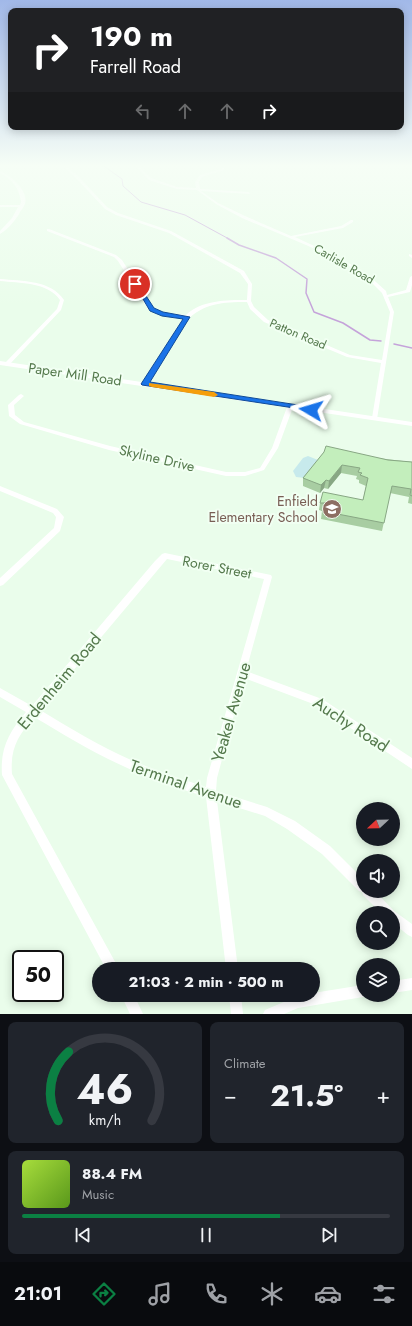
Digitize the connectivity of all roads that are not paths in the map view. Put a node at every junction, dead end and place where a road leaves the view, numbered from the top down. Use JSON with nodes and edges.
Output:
{"nodes":[{"id":1,"x":19,"y":211,"type":"edge"},
{"id":2,"x":113,"y":211,"type":"edge"},
{"id":3,"x":233,"y":211,"type":"edge"},
{"id":4,"x":352,"y":221,"type":"dead end"},
{"id":5,"x":48,"y":230,"type":"dead end"},
{"id":6,"x":0,"y":233,"type":"edge"},
{"id":7,"x":293,"y":236,"type":"junction"},
{"id":8,"x":412,"y":277,"type":"edge"},
{"id":9,"x":0,"y":280,"type":"edge"},
{"id":10,"x":388,"y":296,"type":"junction"},
{"id":11,"x":249,"y":301,"type":"junction"},
{"id":12,"x":187,"y":317,"type":"junction"},
{"id":13,"x":384,"y":362,"type":"junction"},
{"id":14,"x":4,"y":364,"type":"edge"},
{"id":15,"x":145,"y":384,"type":"junction"},
{"id":16,"x":21,"y":396,"type":"dead end"},
{"id":17,"x":290,"y":407,"type":"junction"},
{"id":18,"x":375,"y":418,"type":"junction"},
{"id":19,"x":412,"y":424,"type":"edge"},
{"id":20,"x":0,"y":488,"type":"edge"},
{"id":21,"x":165,"y":556,"type":"joint"},
{"id":22,"x":268,"y":577,"type":"joint"},
{"id":23,"x":0,"y":583,"type":"edge"},
{"id":24,"x":242,"y":673,"type":"junction"},
{"id":25,"x":0,"y":692,"type":"edge"},
{"id":26,"x":34,"y":712,"type":"junction"},
{"id":27,"x":412,"y":764,"type":"edge"},
{"id":28,"x":211,"y":793,"type":"junction"},
{"id":29,"x":356,"y":880,"type":"edge"},
{"id":30,"x":374,"y":898,"type":"edge"},
{"id":31,"x":382,"y":906,"type":"edge"},
{"id":32,"x":400,"y":922,"type":"edge"},
{"id":33,"x":412,"y":931,"type":"edge"},
{"id":34,"x":109,"y":962,"type":"edge"},
{"id":35,"x":231,"y":962,"type":"edge"},
{"id":36,"x":412,"y":984,"type":"edge"},
{"id":37,"x":400,"y":986,"type":"edge"},
{"id":38,"x":356,"y":992,"type":"edge"},
{"id":39,"x":131,"y":1002,"type":"edge"},
{"id":40,"x":235,"y":1002,"type":"edge"},
{"id":41,"x":137,"y":1014,"type":"edge"},
{"id":42,"x":237,"y":1014,"type":"edge"},
{"id":43,"x":269,"y":1014,"type":"edge"}],
"edges":[{"from":1,"to":6,"type":"street"},
{"from":2,"to":11,"type":"street"},
{"from":3,"to":7,"type":"street","name":"Carlisle Road"},
{"from":4,"to":7,"type":"street"},
{"from":5,"to":12,"type":"street"},
{"from":7,"to":10,"type":"street","name":"Carlisle Road"},
{"from":8,"to":10,"type":"street"},
{"from":9,"to":14,"type":"street"},
{"from":10,"to":13,"type":"street","name":"Carlisle Road"},
{"from":11,"to":12,"type":"street"},
{"from":11,"to":13,"type":"street","name":"Patton Road"},
{"from":12,"to":15,"type":"street"},
{"from":13,"to":18,"type":"street","name":"Carlisle Road"},
{"from":14,"to":15,"type":"main road","name":"Paper Mill Road"},
{"from":15,"to":17,"type":"main road","name":"Paper Mill Road"},
{"from":16,"to":17,"type":"street","name":"Skyline Drive"},
{"from":17,"to":18,"type":"main road","name":"Paper Mill Road"},
{"from":18,"to":19,"type":"main road","name":"Paper Mill Road"},
{"from":20,"to":23,"type":"street"},
{"from":21,"to":22,"type":"street","name":"Rorer Street"},
{"from":21,"to":26,"type":"street","name":"Erdenheim Road"},
{"from":22,"to":24,"type":"street","name":"Yeakel Avenue"},
{"from":24,"to":27,"type":"street","name":"Auchy Road"},
{"from":24,"to":28,"type":"street","name":"Yeakel Avenue"},
{"from":25,"to":26,"type":"street","name":"Terminal Avenue"},
{"from":26,"to":28,"type":"street","name":"Terminal Avenue"},
{"from":26,"to":34,"type":"street","name":"Erdenheim Road"},
{"from":28,"to":29,"type":"street","name":"Terminal Avenue"},
{"from":28,"to":35,"type":"street","name":"Yeakel Avenue"},
{"from":30,"to":31,"type":"street"},
{"from":32,"to":33,"type":"street"},
{"from":36,"to":37,"type":"street"},
{"from":38,"to":43,"type":"street"},
{"from":39,"to":41,"type":"street"},
{"from":40,"to":42,"type":"street"}]}
